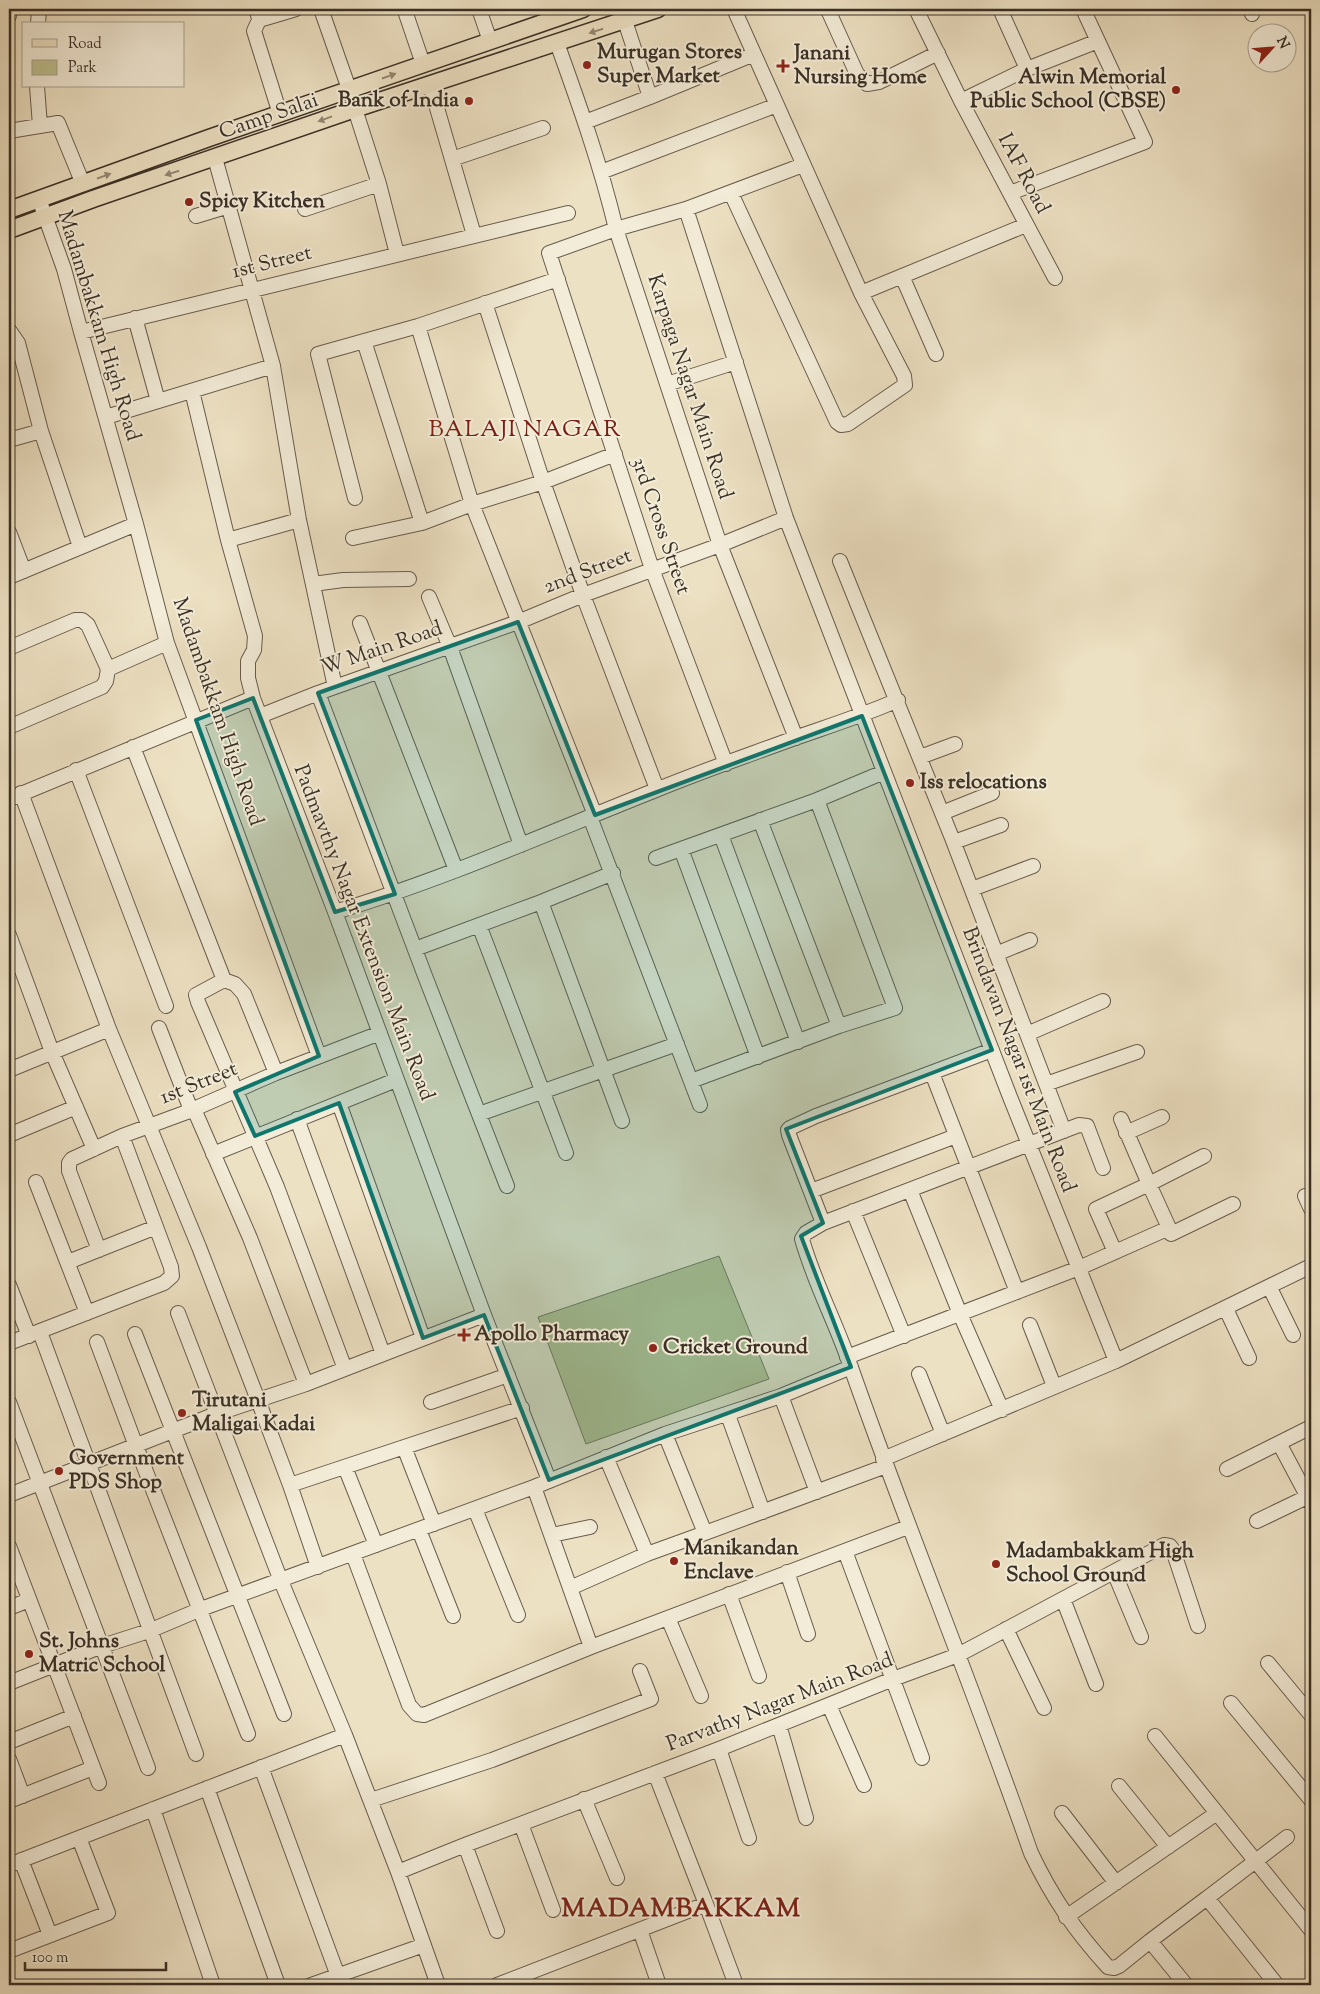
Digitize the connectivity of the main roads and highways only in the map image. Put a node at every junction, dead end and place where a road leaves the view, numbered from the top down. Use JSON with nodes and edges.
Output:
{"nodes":[{"id":1,"x":583,"y":9,"type":"edge"},
{"id":2,"x":658,"y":9,"type":"edge"},
{"id":3,"x":550,"y":14,"type":"edge"},
{"id":4,"x":9,"y":210,"type":"edge"},
{"id":5,"x":9,"y":230,"type":"edge"}],
"edges":[{"from":1,"to":3,"type":"main road","name":"Camp Salai"},
{"from":2,"to":5,"type":"main road","name":"Camp Salai","one_way":true},
{"from":4,"to":3,"type":"main road","name":"Camp Salai","one_way":true}]}
